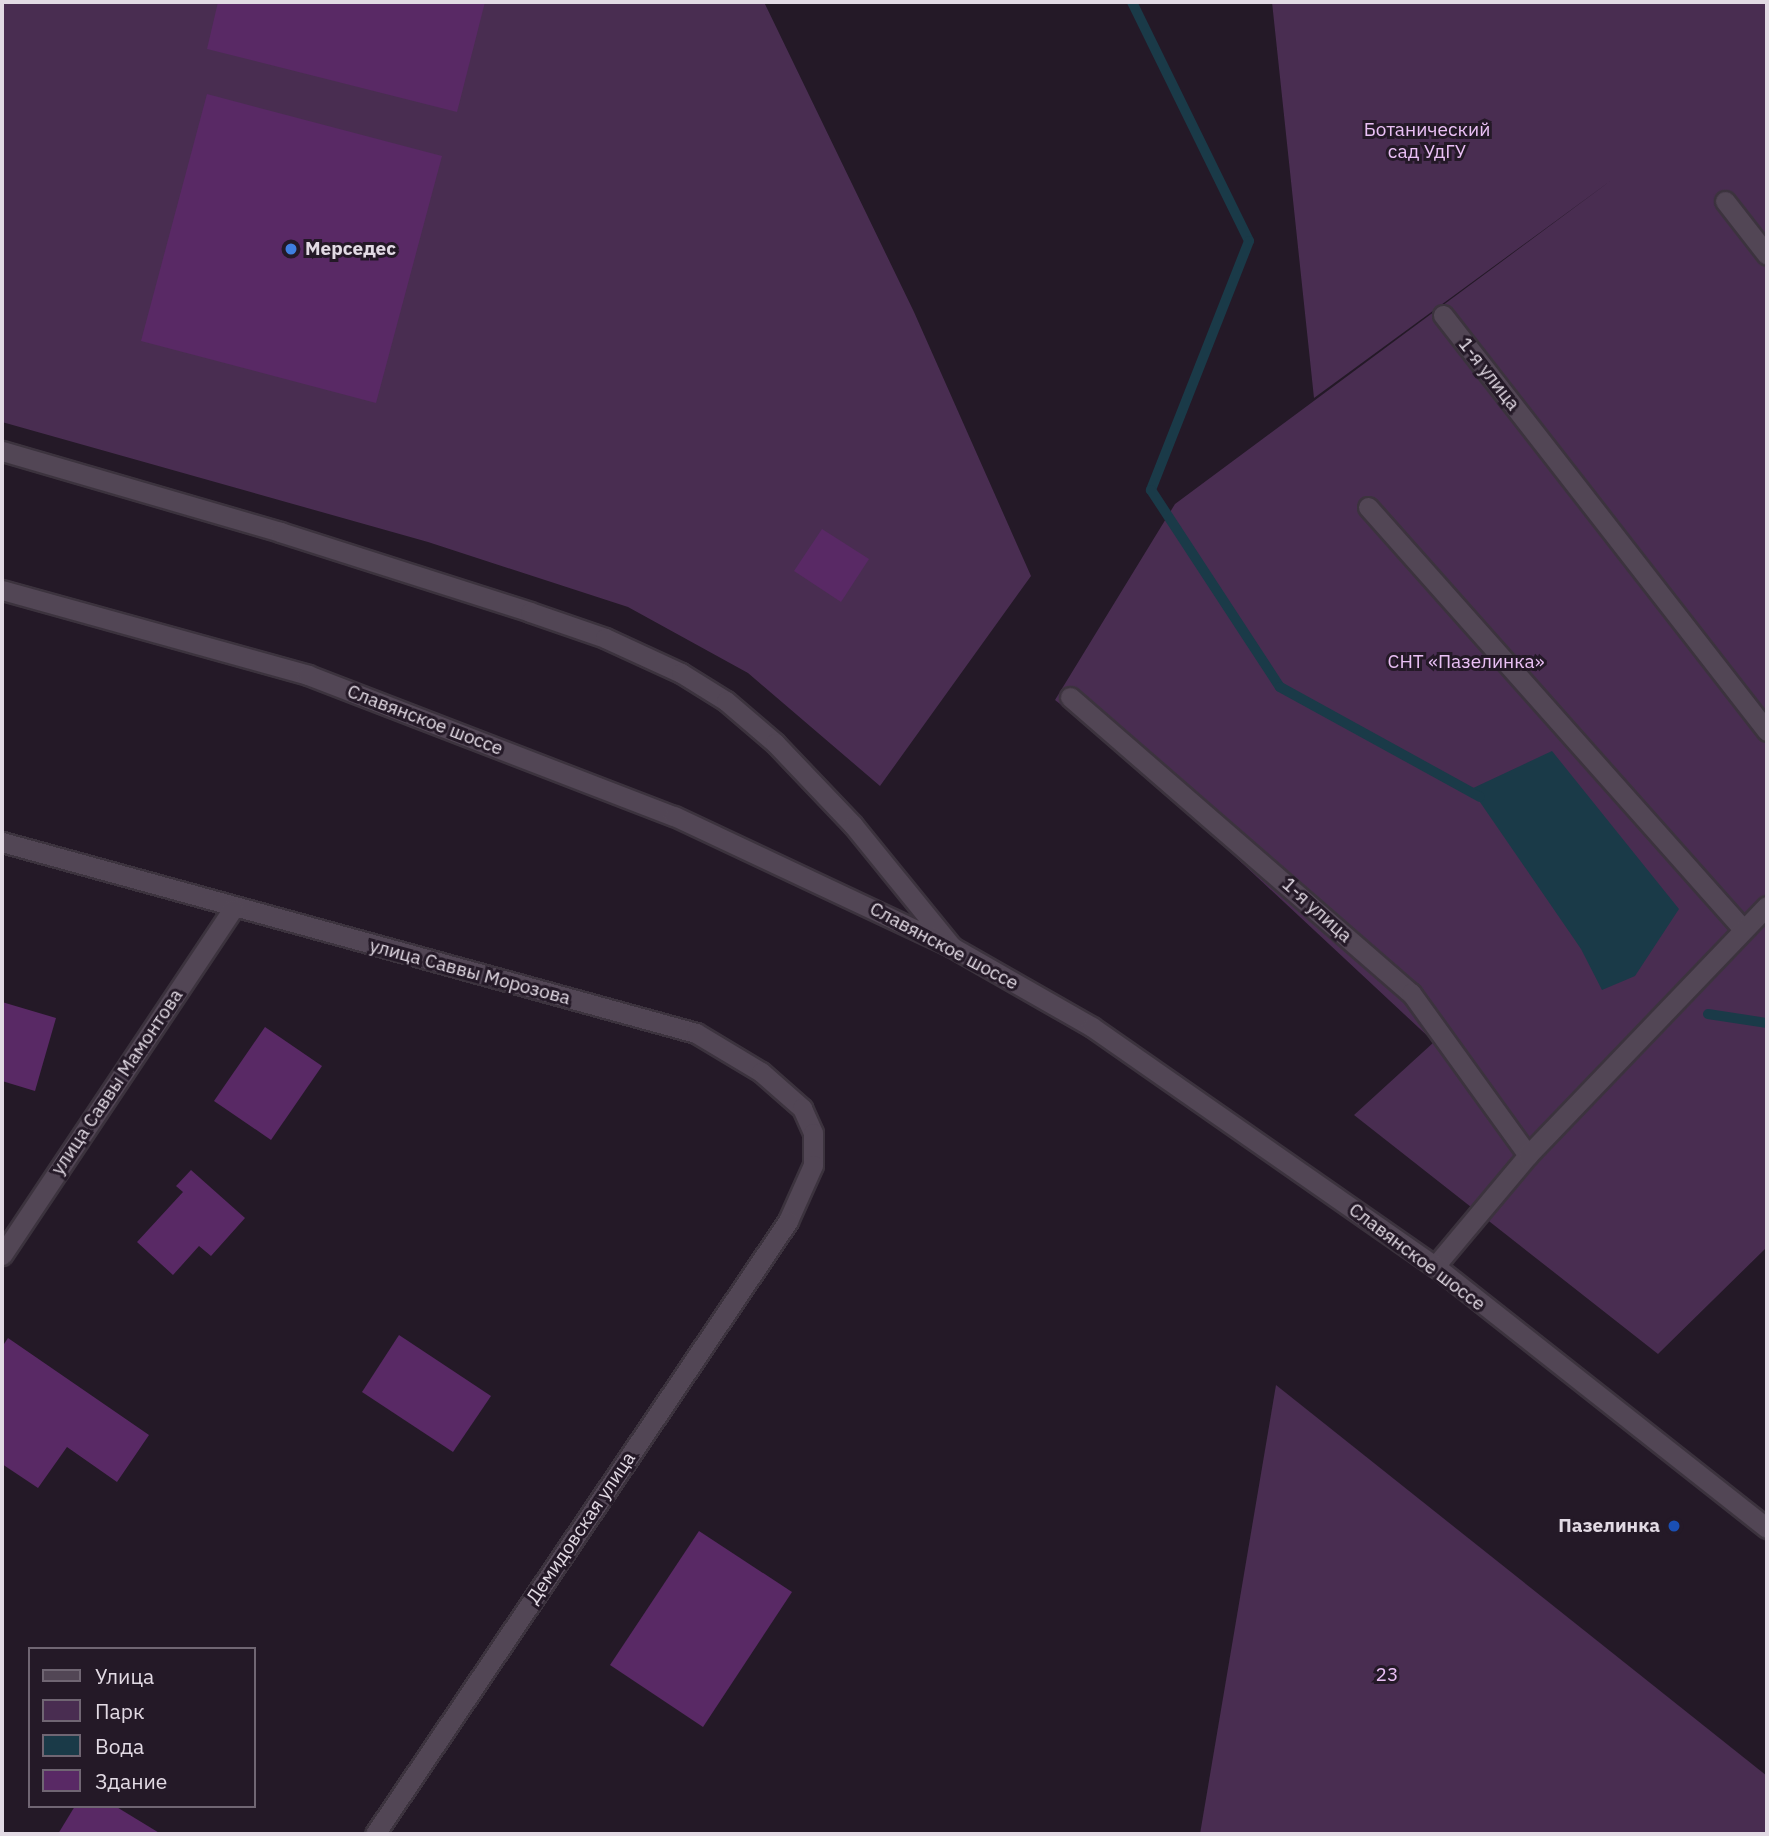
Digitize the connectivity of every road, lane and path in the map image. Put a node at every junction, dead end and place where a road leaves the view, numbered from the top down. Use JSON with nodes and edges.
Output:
{"nodes":[{"id":1,"x":1725,"y":201,"type":"dead end"},
{"id":2,"x":1767,"y":255,"type":"edge"},
{"id":3,"x":1443,"y":315,"type":"dead end"},
{"id":4,"x":2,"y":451,"type":"edge"},
{"id":5,"x":1368,"y":507,"type":"dead end"},
{"id":6,"x":2,"y":590,"type":"edge"},
{"id":7,"x":1070,"y":697,"type":"dead end"},
{"id":8,"x":1767,"y":731,"type":"edge"},
{"id":9,"x":2,"y":842,"type":"edge"},
{"id":10,"x":1767,"y":906,"type":"edge"},
{"id":11,"x":233,"y":909,"type":"junction"},
{"id":12,"x":1742,"y":928,"type":"junction"},
{"id":13,"x":953,"y":947,"type":"junction"},
{"id":14,"x":1528,"y":1155,"type":"junction"},
{"id":15,"x":788,"y":1221,"type":"joint"},
{"id":16,"x":2,"y":1255,"type":"edge"},
{"id":17,"x":1435,"y":1266,"type":"junction"},
{"id":18,"x":1767,"y":1528,"type":"edge"},
{"id":19,"x":375,"y":1834,"type":"edge"}],
"edges":[{"from":1,"to":2,"type":"street"},
{"from":3,"to":8,"type":"street","name":"1-я улица"},
{"from":4,"to":13,"type":"street"},
{"from":5,"to":12,"type":"street"},
{"from":6,"to":13,"type":"street","name":"Славянское шоссе"},
{"from":7,"to":14,"type":"street","name":"1-я улица"},
{"from":9,"to":11,"type":"street","name":"улица Саввы Морозова"},
{"from":10,"to":12,"type":"street"},
{"from":11,"to":15,"type":"street","name":"улица Саввы Морозова"},
{"from":11,"to":16,"type":"street","name":"улица Саввы Мамонтова"},
{"from":12,"to":14,"type":"street"},
{"from":13,"to":17,"type":"street","name":"Славянское шоссе"},
{"from":14,"to":17,"type":"street"},
{"from":15,"to":19,"type":"street","name":"Демидовская улица"},
{"from":17,"to":18,"type":"street","name":"Славянское шоссе"}]}
